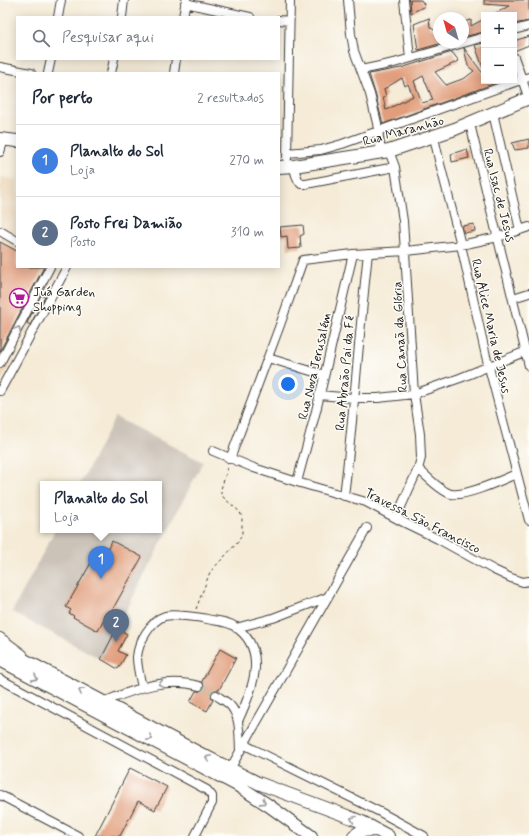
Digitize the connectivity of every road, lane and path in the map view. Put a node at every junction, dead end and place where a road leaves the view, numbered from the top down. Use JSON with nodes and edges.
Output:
{"nodes":[{"id":1,"x":61,"y":0,"type":"edge"},
{"id":2,"x":124,"y":0,"type":"edge"},
{"id":3,"x":290,"y":0,"type":"edge"},
{"id":4,"x":348,"y":0,"type":"edge"},
{"id":5,"x":404,"y":0,"type":"edge"},
{"id":6,"x":186,"y":2,"type":"edge"},
{"id":7,"x":58,"y":16,"type":"edge"},
{"id":8,"x":122,"y":16,"type":"edge"},
{"id":9,"x":183,"y":16,"type":"edge"},
{"id":10,"x":246,"y":16,"type":"edge"},
{"id":11,"x":280,"y":20,"type":"edge"},
{"id":12,"x":290,"y":21,"type":"junction"},
{"id":13,"x":529,"y":26,"type":"edge"},
{"id":14,"x":517,"y":29,"type":"edge"},
{"id":15,"x":481,"y":38,"type":"edge"},
{"id":16,"x":410,"y":58,"type":"junction"},
{"id":17,"x":51,"y":60,"type":"edge"},
{"id":18,"x":114,"y":60,"type":"edge"},
{"id":19,"x":176,"y":60,"type":"edge"},
{"id":20,"x":517,"y":62,"type":"edge"},
{"id":21,"x":0,"y":67,"type":"edge"},
{"id":22,"x":361,"y":70,"type":"junction"},
{"id":23,"x":27,"y":72,"type":"edge"},
{"id":24,"x":48,"y":72,"type":"edge"},
{"id":25,"x":111,"y":72,"type":"edge"},
{"id":26,"x":174,"y":72,"type":"edge"},
{"id":27,"x":526,"y":78,"type":"edge"},
{"id":28,"x":280,"y":91,"type":"edge"},
{"id":29,"x":288,"y":92,"type":"junction"},
{"id":30,"x":529,"y":98,"type":"edge"},
{"id":31,"x":493,"y":113,"type":"junction"},
{"id":32,"x":470,"y":124,"type":"junction"},
{"id":33,"x":378,"y":131,"type":"junction"},
{"id":34,"x":434,"y":137,"type":"junction"},
{"id":35,"x":1,"y":139,"type":"edge"},
{"id":36,"x":16,"y":141,"type":"edge"},
{"id":37,"x":385,"y":151,"type":"junction"},
{"id":38,"x":0,"y":152,"type":"edge"},
{"id":39,"x":287,"y":153,"type":"junction"},
{"id":40,"x":395,"y":166,"type":"junction"},
{"id":41,"x":287,"y":167,"type":"edge"},
{"id":42,"x":529,"y":227,"type":"edge"},
{"id":43,"x":520,"y":230,"type":"junction"},
{"id":44,"x":0,"y":231,"type":"edge"},
{"id":45,"x":498,"y":237,"type":"junction"},
{"id":46,"x":16,"y":240,"type":"edge"},
{"id":47,"x":461,"y":245,"type":"junction"},
{"id":48,"x":406,"y":251,"type":"junction"},
{"id":49,"x":368,"y":253,"type":"junction"},
{"id":50,"x":353,"y":254,"type":"junction"},
{"id":51,"x":49,"y":268,"type":"edge"},
{"id":52,"x":66,"y":268,"type":"edge"},
{"id":53,"x":529,"y":293,"type":"edge"},
{"id":54,"x":513,"y":298,"type":"junction"},
{"id":55,"x":527,"y":351,"type":"edge"},
{"id":56,"x":268,"y":358,"type":"junction"},
{"id":57,"x":0,"y":363,"type":"edge"},
{"id":58,"x":490,"y":366,"type":"junction"},
{"id":59,"x":529,"y":366,"type":"edge"},
{"id":60,"x":324,"y":375,"type":"junction"},
{"id":61,"x":0,"y":391,"type":"edge"},
{"id":62,"x":414,"y":394,"type":"junction"},
{"id":63,"x":320,"y":395,"type":"junction"},
{"id":64,"x":354,"y":398,"type":"junction"},
{"id":65,"x":213,"y":451,"type":"dead end"},
{"id":66,"x":230,"y":459,"type":"junction"},
{"id":67,"x":418,"y":469,"type":"junction"},
{"id":68,"x":516,"y":474,"type":"junction"},
{"id":69,"x":297,"y":482,"type":"junction"},
{"id":70,"x":344,"y":496,"type":"junction"},
{"id":71,"x":396,"y":518,"type":"junction"},
{"id":72,"x":529,"y":520,"type":"edge"},
{"id":73,"x":367,"y":528,"type":"dead end"},
{"id":74,"x":529,"y":582,"type":"edge"},
{"id":75,"x":328,"y":597,"type":"junction"},
{"id":76,"x":193,"y":618,"type":"junction"},
{"id":77,"x":236,"y":628,"type":"junction"},
{"id":78,"x":0,"y":637,"type":"edge"},
{"id":79,"x":0,"y":647,"type":"edge"},
{"id":80,"x":0,"y":660,"type":"edge"},
{"id":81,"x":39,"y":668,"type":"junction"},
{"id":82,"x":0,"y":679,"type":"edge"},
{"id":83,"x":199,"y":686,"type":"tunnel mouth"},
{"id":84,"x":142,"y":687,"type":"junction"},
{"id":85,"x":216,"y":695,"type":"tunnel mouth"},
{"id":86,"x":103,"y":702,"type":"junction"},
{"id":87,"x":238,"y":721,"type":"junction"},
{"id":88,"x":242,"y":748,"type":"junction"},
{"id":89,"x":230,"y":769,"type":"junction"},
{"id":90,"x":0,"y":795,"type":"edge"},
{"id":91,"x":376,"y":830,"type":"junction"},
{"id":92,"x":78,"y":836,"type":"edge"},
{"id":93,"x":196,"y":836,"type":"edge"},
{"id":94,"x":311,"y":836,"type":"edge"},
{"id":95,"x":354,"y":836,"type":"edge"},
{"id":96,"x":388,"y":836,"type":"edge"},
{"id":97,"x":424,"y":836,"type":"edge"}],
"edges":[{"from":1,"to":7,"type":"street"},
{"from":2,"to":8,"type":"street"},
{"from":3,"to":12,"type":"street"},
{"from":4,"to":22,"type":"street","name":"Rua Canaã da Glória"},
{"from":5,"to":16,"type":"street"},
{"from":6,"to":9,"type":"street"},
{"from":6,"to":10,"type":"street"},
{"from":11,"to":12,"type":"street"},
{"from":12,"to":29,"type":"street"},
{"from":13,"to":14,"type":"street"},
{"from":15,"to":16,"type":"street"},
{"from":16,"to":22,"type":"street"},
{"from":17,"to":24,"type":"street"},
{"from":18,"to":25,"type":"street"},
{"from":19,"to":26,"type":"street"},
{"from":20,"to":27,"type":"street"},
{"from":21,"to":23,"type":"street"},
{"from":22,"to":33,"type":"street","name":"Rua Canaã da Glória"},
{"from":27,"to":30,"type":"street"},
{"from":27,"to":33,"type":"street","name":"Rua Maranhão"},
{"from":28,"to":29,"type":"street"},
{"from":29,"to":39,"type":"street"},
{"from":30,"to":31,"type":"highway","name":"Rua Maranhão"},
{"from":31,"to":32,"type":"highway","name":"Rua Maranhão"},
{"from":31,"to":43,"type":"street"},
{"from":32,"to":34,"type":"highway","name":"Rua Maranhão"},
{"from":32,"to":45,"type":"street","name":"Rua Isac de Jesus"},
{"from":33,"to":37,"type":"street","name":"Rua Canaã da Glória"},
{"from":33,"to":39,"type":"street","name":"Rua Maranhão"},
{"from":34,"to":37,"type":"highway","name":"Rua Maranhão"},
{"from":34,"to":47,"type":"street","name":"Rua Alice Maria de Jesus"},
{"from":35,"to":36,"type":"highway"},
{"from":35,"to":38,"type":"street"},
{"from":37,"to":40,"type":"street","name":"Rua Canaã da Glória"},
{"from":37,"to":41,"type":"highway","name":"Rua Maranhão"},
{"from":39,"to":41,"type":"street"},
{"from":40,"to":41,"type":"street"},
{"from":40,"to":48,"type":"street","name":"Rua Canaã da Glória"},
{"from":42,"to":43,"type":"street"},
{"from":43,"to":45,"type":"street"},
{"from":44,"to":46,"type":"street"},
{"from":45,"to":47,"type":"street"},
{"from":45,"to":54,"type":"street","name":"Rua Isac de Jesus"},
{"from":47,"to":48,"type":"street"},
{"from":47,"to":58,"type":"street","name":"Rua Alice Maria de Jesus"},
{"from":48,"to":49,"type":"street"},
{"from":48,"to":62,"type":"street","name":"Rua Canaã da Glória"},
{"from":49,"to":50,"type":"street"},
{"from":49,"to":64,"type":"street","name":"Rua Abraão Pai da Fé"},
{"from":50,"to":56,"type":"street"},
{"from":50,"to":60,"type":"street","name":"Rua Nova Jerusalém"},
{"from":57,"to":51,"type":"street","one_way":true},
{"from":52,"to":61,"type":"street"},
{"from":53,"to":54,"type":"street"},
{"from":54,"to":55,"type":"street","name":"Rua Isac de Jesus"},
{"from":55,"to":58,"type":"street"},
{"from":55,"to":59,"type":"street","name":"Rua Isac de Jesus"},
{"from":56,"to":60,"type":"street"},
{"from":56,"to":66,"type":"street"},
{"from":58,"to":62,"type":"street"},
{"from":58,"to":68,"type":"street","name":"Rua Alice Maria de Jesus"},
{"from":60,"to":63,"type":"street","name":"Rua Nova Jerusalém"},
{"from":62,"to":64,"type":"street"},
{"from":62,"to":67,"type":"street","name":"Rua Canaã da Glória"},
{"from":63,"to":64,"type":"street"},
{"from":63,"to":69,"type":"street","name":"Rua Nova Jerusalém"},
{"from":64,"to":70,"type":"street","name":"Rua Abraão Pai da Fé"},
{"from":65,"to":66,"type":"street","name":"Travessa São Francisco"},
{"from":66,"to":69,"type":"street","name":"Travessa São Francisco"},
{"from":66,"to":76,"type":"path"},
{"from":67,"to":68,"type":"street"},
{"from":67,"to":71,"type":"street","name":"Rua Canaã da Glória"},
{"from":68,"to":72,"type":"street","name":"Rua Alice Maria de Jesus"},
{"from":69,"to":70,"type":"street","name":"Travessa São Francisco"},
{"from":70,"to":71,"type":"street","name":"Travessa São Francisco"},
{"from":71,"to":74,"type":"street","name":"Travessa São Francisco"},
{"from":73,"to":75,"type":"street"},
{"from":75,"to":77,"type":"street"},
{"from":75,"to":88,"type":"street"},
{"from":76,"to":77,"type":"street"},
{"from":76,"to":84,"type":"street"},
{"from":77,"to":87,"type":"street"},
{"from":78,"to":81,"type":"street"},
{"from":79,"to":81,"type":"highway"},
{"from":80,"to":94,"type":"highway","one_way":true},
{"from":86,"to":81,"type":"highway","one_way":true},
{"from":82,"to":93,"type":"street"},
{"from":83,"to":84,"type":"street","one_way":true},
{"from":84,"to":86,"type":"street"},
{"from":85,"to":87,"type":"street"},
{"from":89,"to":86,"type":"highway","one_way":true},
{"from":87,"to":88,"type":"street"},
{"from":88,"to":89,"type":"street"},
{"from":88,"to":97,"type":"street"},
{"from":91,"to":89,"type":"highway","one_way":true},
{"from":90,"to":92,"type":"street"},
{"from":91,"to":95,"type":"highway"},
{"from":91,"to":96,"type":"highway"}]}
